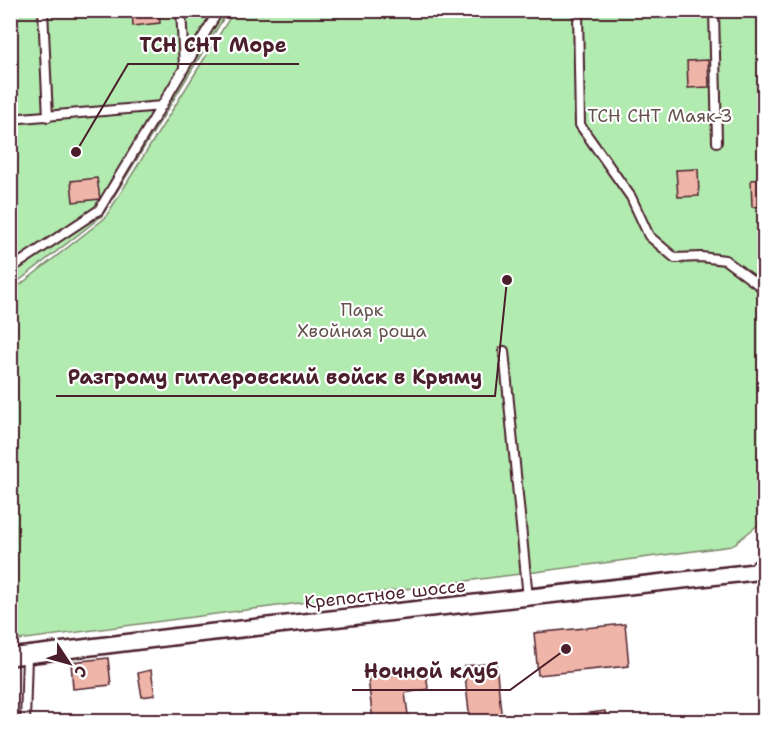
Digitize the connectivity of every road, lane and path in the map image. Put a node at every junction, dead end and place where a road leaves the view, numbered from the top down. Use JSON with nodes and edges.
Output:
{"nodes":[{"id":1,"x":43,"y":10,"type":"edge"},
{"id":2,"x":181,"y":10,"type":"edge"},
{"id":3,"x":219,"y":10,"type":"edge"},
{"id":4,"x":578,"y":10,"type":"edge"},
{"id":5,"x":714,"y":10,"type":"edge"},
{"id":6,"x":184,"y":67,"type":"junction"},
{"id":7,"x":162,"y":106,"type":"junction"},
{"id":8,"x":48,"y":117,"type":"junction"},
{"id":9,"x":10,"y":119,"type":"edge"},
{"id":10,"x":717,"y":142,"type":"dead end"},
{"id":11,"x":10,"y":269,"type":"edge"},
{"id":12,"x":765,"y":289,"type":"edge"},
{"id":13,"x":504,"y":351,"type":"dead end"},
{"id":14,"x":765,"y":559,"type":"edge"},
{"id":15,"x":765,"y":571,"type":"edge"},
{"id":16,"x":747,"y":573,"type":"junction"},
{"id":17,"x":528,"y":598,"type":"junction"},
{"id":18,"x":27,"y":655,"type":"junction"},
{"id":19,"x":10,"y":657,"type":"edge"},
{"id":20,"x":25,"y":722,"type":"edge"}],
"edges":[{"from":1,"to":8,"type":"lane"},
{"from":2,"to":6,"type":"lane"},
{"from":3,"to":6,"type":"lane"},
{"from":4,"to":12,"type":"lane"},
{"from":5,"to":10,"type":"lane"},
{"from":6,"to":7,"type":"lane"},
{"from":7,"to":8,"type":"lane"},
{"from":7,"to":11,"type":"lane"},
{"from":8,"to":9,"type":"lane"},
{"from":13,"to":17,"type":"lane"},
{"from":14,"to":16,"type":"lane"},
{"from":15,"to":16,"type":"street","name":"Крепостное шоссе"},
{"from":16,"to":17,"type":"street","name":"Крепостное шоссе"},
{"from":17,"to":18,"type":"street","name":"Крепостное шоссе"},
{"from":18,"to":19,"type":"street","name":"Крепостное шоссе"},
{"from":18,"to":20,"type":"lane"}]}
